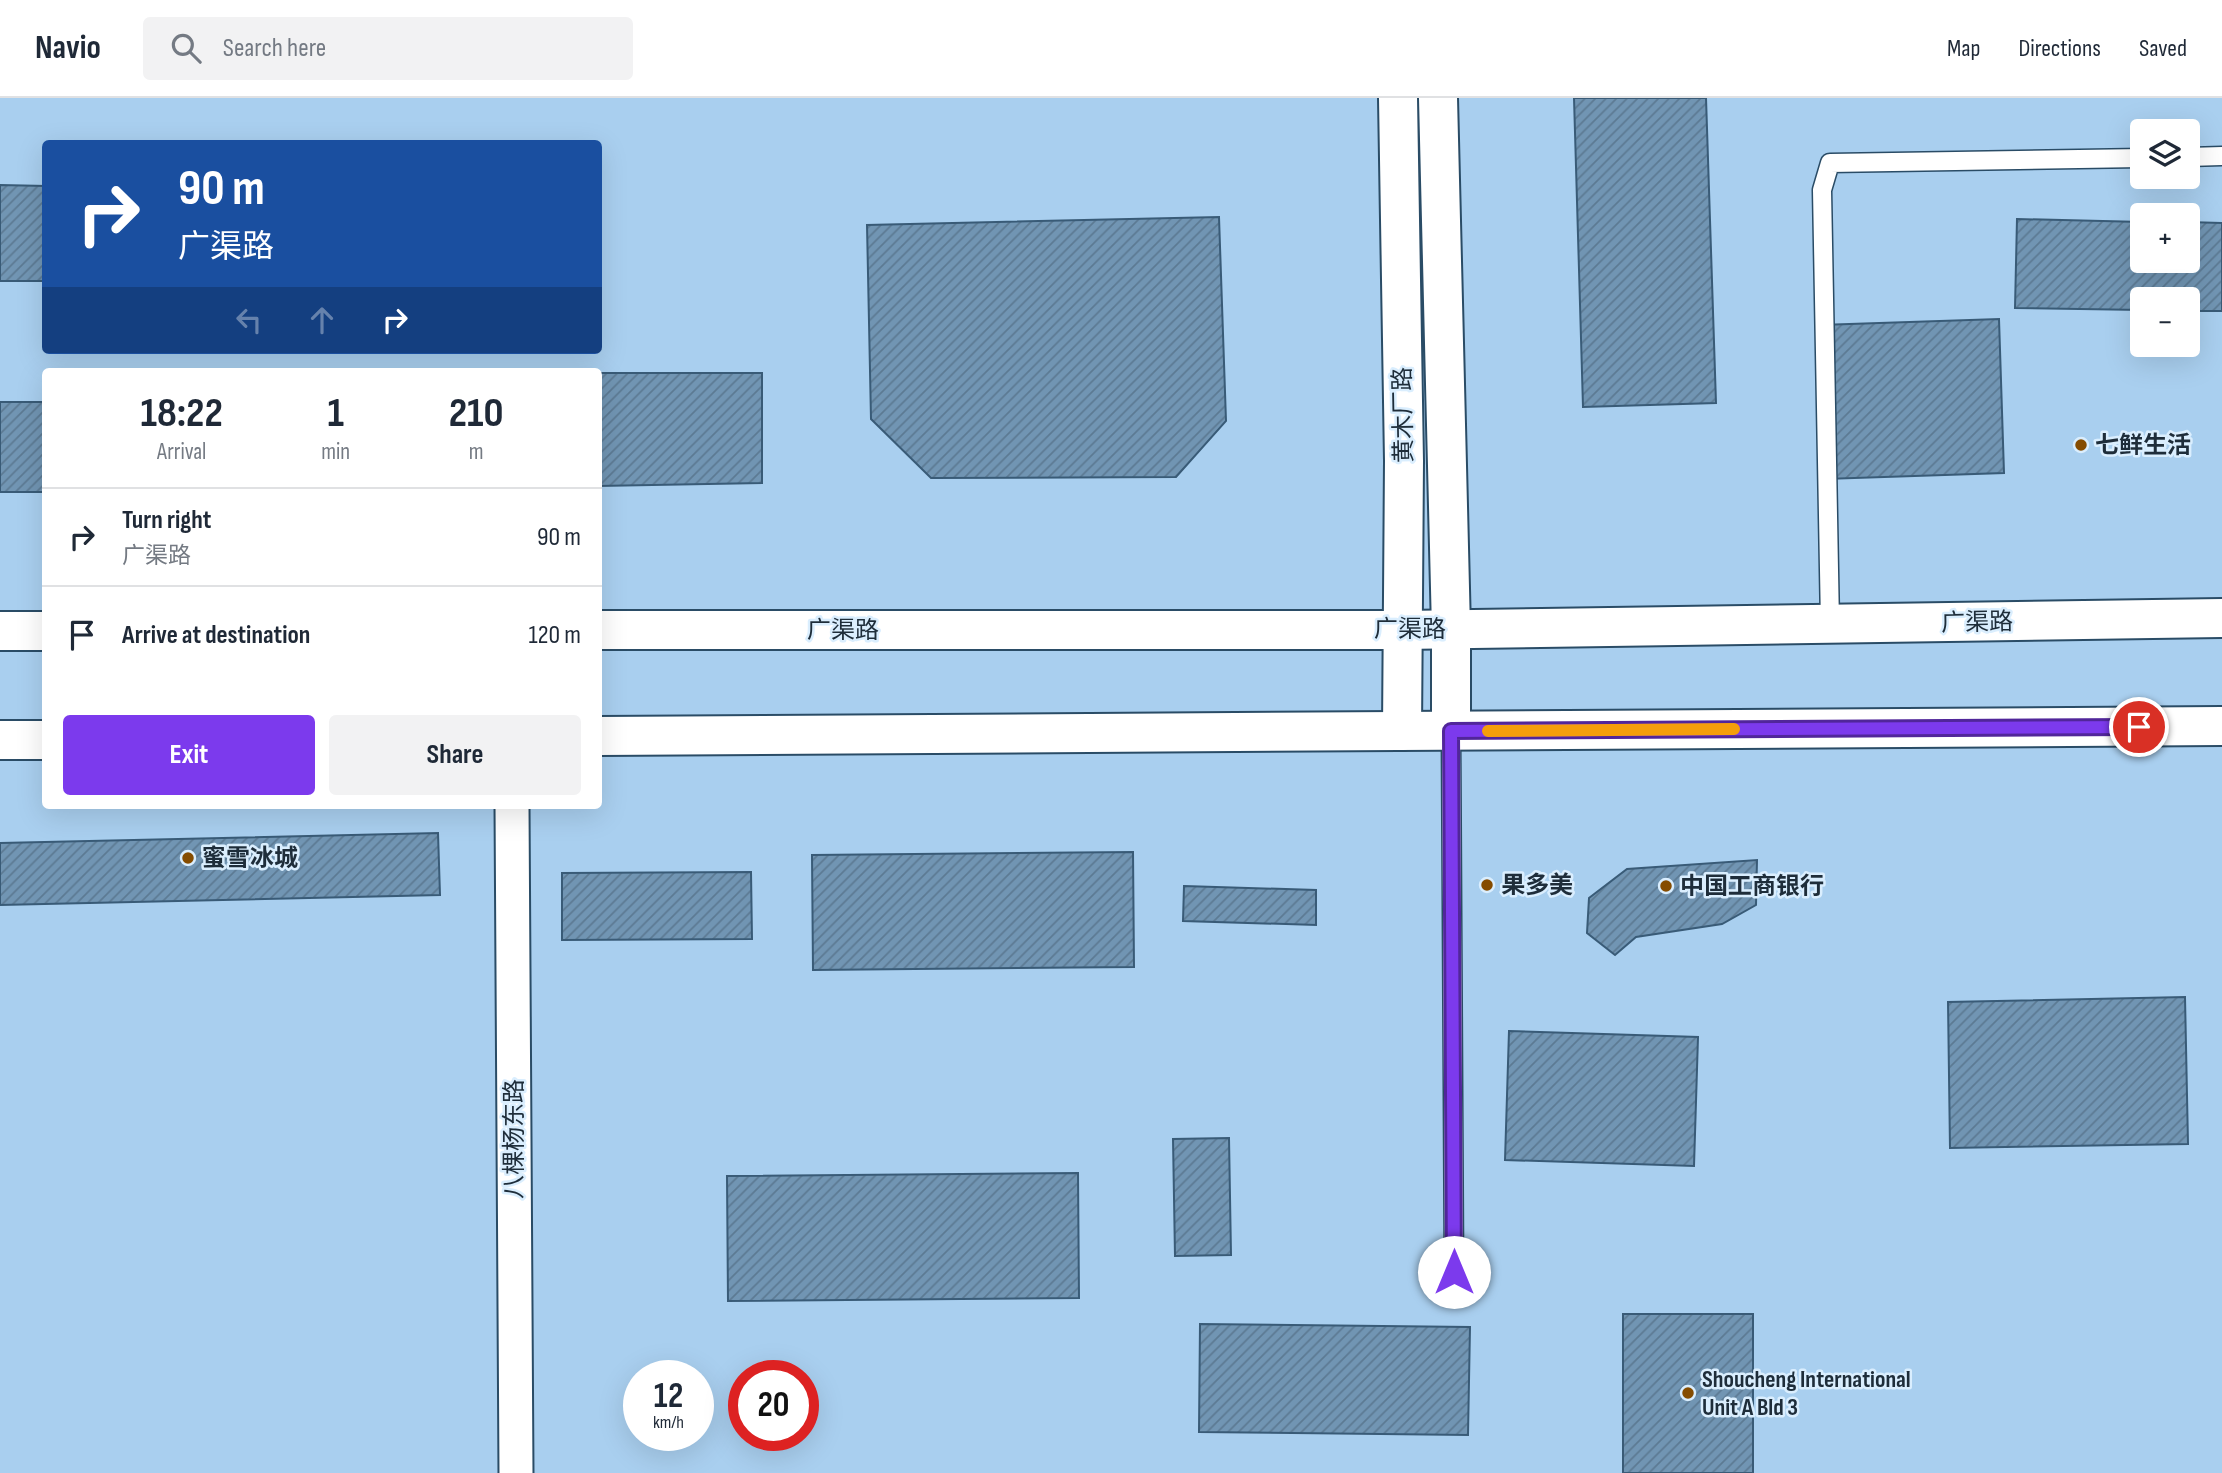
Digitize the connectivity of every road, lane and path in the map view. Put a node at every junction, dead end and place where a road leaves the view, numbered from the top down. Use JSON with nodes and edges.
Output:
{"nodes":[{"id":1,"x":1398,"y":98,"type":"edge"},
{"id":2,"x":1438,"y":98,"type":"edge"},
{"id":3,"x":2222,"y":156,"type":"edge"},
{"id":4,"x":2200,"y":157,"type":"edge"},
{"id":5,"x":2130,"y":158,"type":"edge"},
{"id":6,"x":2222,"y":618,"type":"edge"},
{"id":7,"x":1830,"y":624,"type":"junction"},
{"id":8,"x":1451,"y":629,"type":"junction"},
{"id":9,"x":602,"y":630,"type":"edge"},
{"id":10,"x":1402,"y":630,"type":"junction"},
{"id":11,"x":0,"y":631,"type":"edge"},
{"id":12,"x":42,"y":631,"type":"edge"},
{"id":13,"x":2222,"y":726,"type":"edge"},
{"id":14,"x":1402,"y":731,"type":"junction"},
{"id":15,"x":1451,"y":731,"type":"junction"},
{"id":16,"x":602,"y":736,"type":"edge"},
{"id":17,"x":0,"y":740,"type":"edge"},
{"id":18,"x":42,"y":740,"type":"edge"},
{"id":19,"x":512,"y":809,"type":"edge"},
{"id":20,"x":1454,"y":1272,"type":"dead end"},
{"id":21,"x":516,"y":1473,"type":"edge"}],
"edges":[{"from":1,"to":10,"type":"main road","name":"黄木厂路"},
{"from":2,"to":8,"type":"main road","name":"黄木厂路"},
{"from":3,"to":4,"type":"lane"},
{"from":5,"to":7,"type":"lane"},
{"from":6,"to":7,"type":"main road","name":"广渠路"},
{"from":7,"to":8,"type":"main road","name":"广渠路"},
{"from":8,"to":10,"type":"main road","name":"广渠路"},
{"from":8,"to":15,"type":"main road","name":"黄木厂路"},
{"from":9,"to":10,"type":"main road","name":"广渠路"},
{"from":10,"to":14,"type":"main road","name":"黄木厂路"},
{"from":11,"to":12,"type":"main road"},
{"from":13,"to":15,"type":"main road"},
{"from":14,"to":15,"type":"main road"},
{"from":14,"to":16,"type":"main road"},
{"from":15,"to":20,"type":"lane"},
{"from":17,"to":18,"type":"main road"},
{"from":19,"to":21,"type":"street","name":"八棵杨东路"}]}
